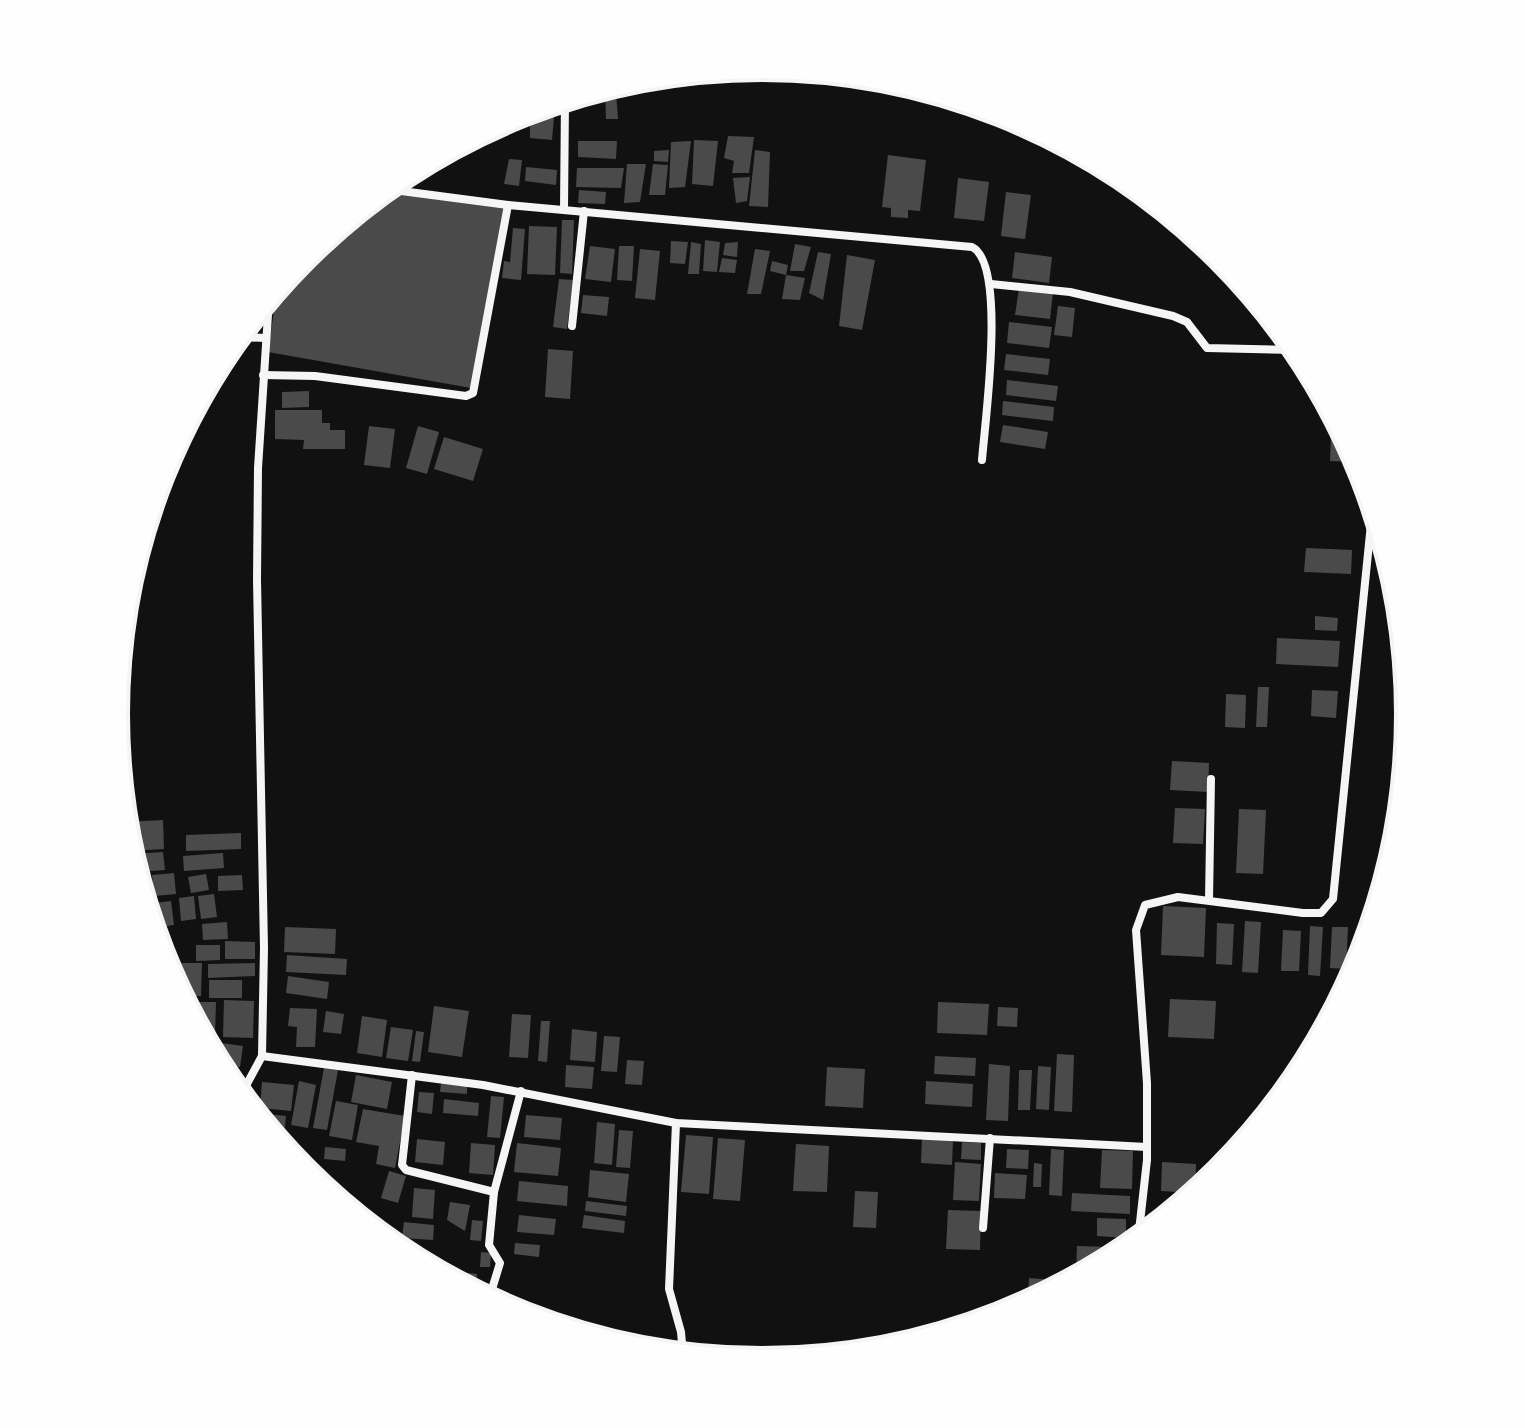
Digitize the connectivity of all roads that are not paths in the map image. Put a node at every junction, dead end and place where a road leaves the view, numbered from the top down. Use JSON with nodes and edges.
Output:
{"nodes":[{"id":1,"x":565,"y":112,"type":"edge"},
{"id":2,"x":404,"y":191,"type":"edge"},
{"id":3,"x":508,"y":205,"type":"junction"},
{"id":4,"x":564,"y":209,"type":"junction"},
{"id":5,"x":584,"y":211,"type":"junction"},
{"id":6,"x":991,"y":284,"type":"junction"},
{"id":7,"x":267,"y":319,"type":"edge"},
{"id":8,"x":572,"y":326,"type":"dead end"},
{"id":9,"x":253,"y":338,"type":"edge"},
{"id":10,"x":266,"y":338,"type":"junction"},
{"id":11,"x":1281,"y":350,"type":"edge"},
{"id":12,"x":263,"y":375,"type":"junction"},
{"id":13,"x":982,"y":460,"type":"dead end"},
{"id":14,"x":1370,"y":533,"type":"edge"},
{"id":15,"x":1211,"y":779,"type":"dead end"},
{"id":16,"x":1209,"y":900,"type":"junction"},
{"id":17,"x":262,"y":1056,"type":"junction"},
{"id":18,"x":412,"y":1075,"type":"junction"},
{"id":19,"x":247,"y":1083,"type":"edge"},
{"id":20,"x":521,"y":1091,"type":"junction"},
{"id":21,"x":676,"y":1123,"type":"junction"},
{"id":22,"x":990,"y":1138,"type":"junction"},
{"id":23,"x":1147,"y":1147,"type":"junction"},
{"id":24,"x":494,"y":1192,"type":"junction"},
{"id":25,"x":1140,"y":1223,"type":"edge"},
{"id":26,"x":983,"y":1228,"type":"dead end"},
{"id":27,"x":492,"y":1288,"type":"edge"},
{"id":28,"x":682,"y":1343,"type":"edge"}],
"edges":[{"from":1,"to":4,"type":"street"},
{"from":2,"to":3,"type":"street"},
{"from":3,"to":4,"type":"street"},
{"from":3,"to":12,"type":"street"},
{"from":4,"to":5,"type":"street"},
{"from":5,"to":6,"type":"street"},
{"from":5,"to":8,"type":"street"},
{"from":6,"to":11,"type":"street"},
{"from":6,"to":13,"type":"street"},
{"from":7,"to":10,"type":"street"},
{"from":9,"to":10,"type":"street"},
{"from":10,"to":12,"type":"street"},
{"from":12,"to":17,"type":"street"},
{"from":14,"to":16,"type":"street"},
{"from":15,"to":16,"type":"street"},
{"from":16,"to":23,"type":"street"},
{"from":17,"to":18,"type":"street"},
{"from":17,"to":19,"type":"street"},
{"from":18,"to":20,"type":"street"},
{"from":18,"to":24,"type":"street"},
{"from":20,"to":21,"type":"street"},
{"from":20,"to":24,"type":"street"},
{"from":21,"to":22,"type":"street"},
{"from":21,"to":28,"type":"street"},
{"from":22,"to":23,"type":"street"},
{"from":22,"to":26,"type":"street"},
{"from":23,"to":25,"type":"street"},
{"from":24,"to":27,"type":"street"}]}
